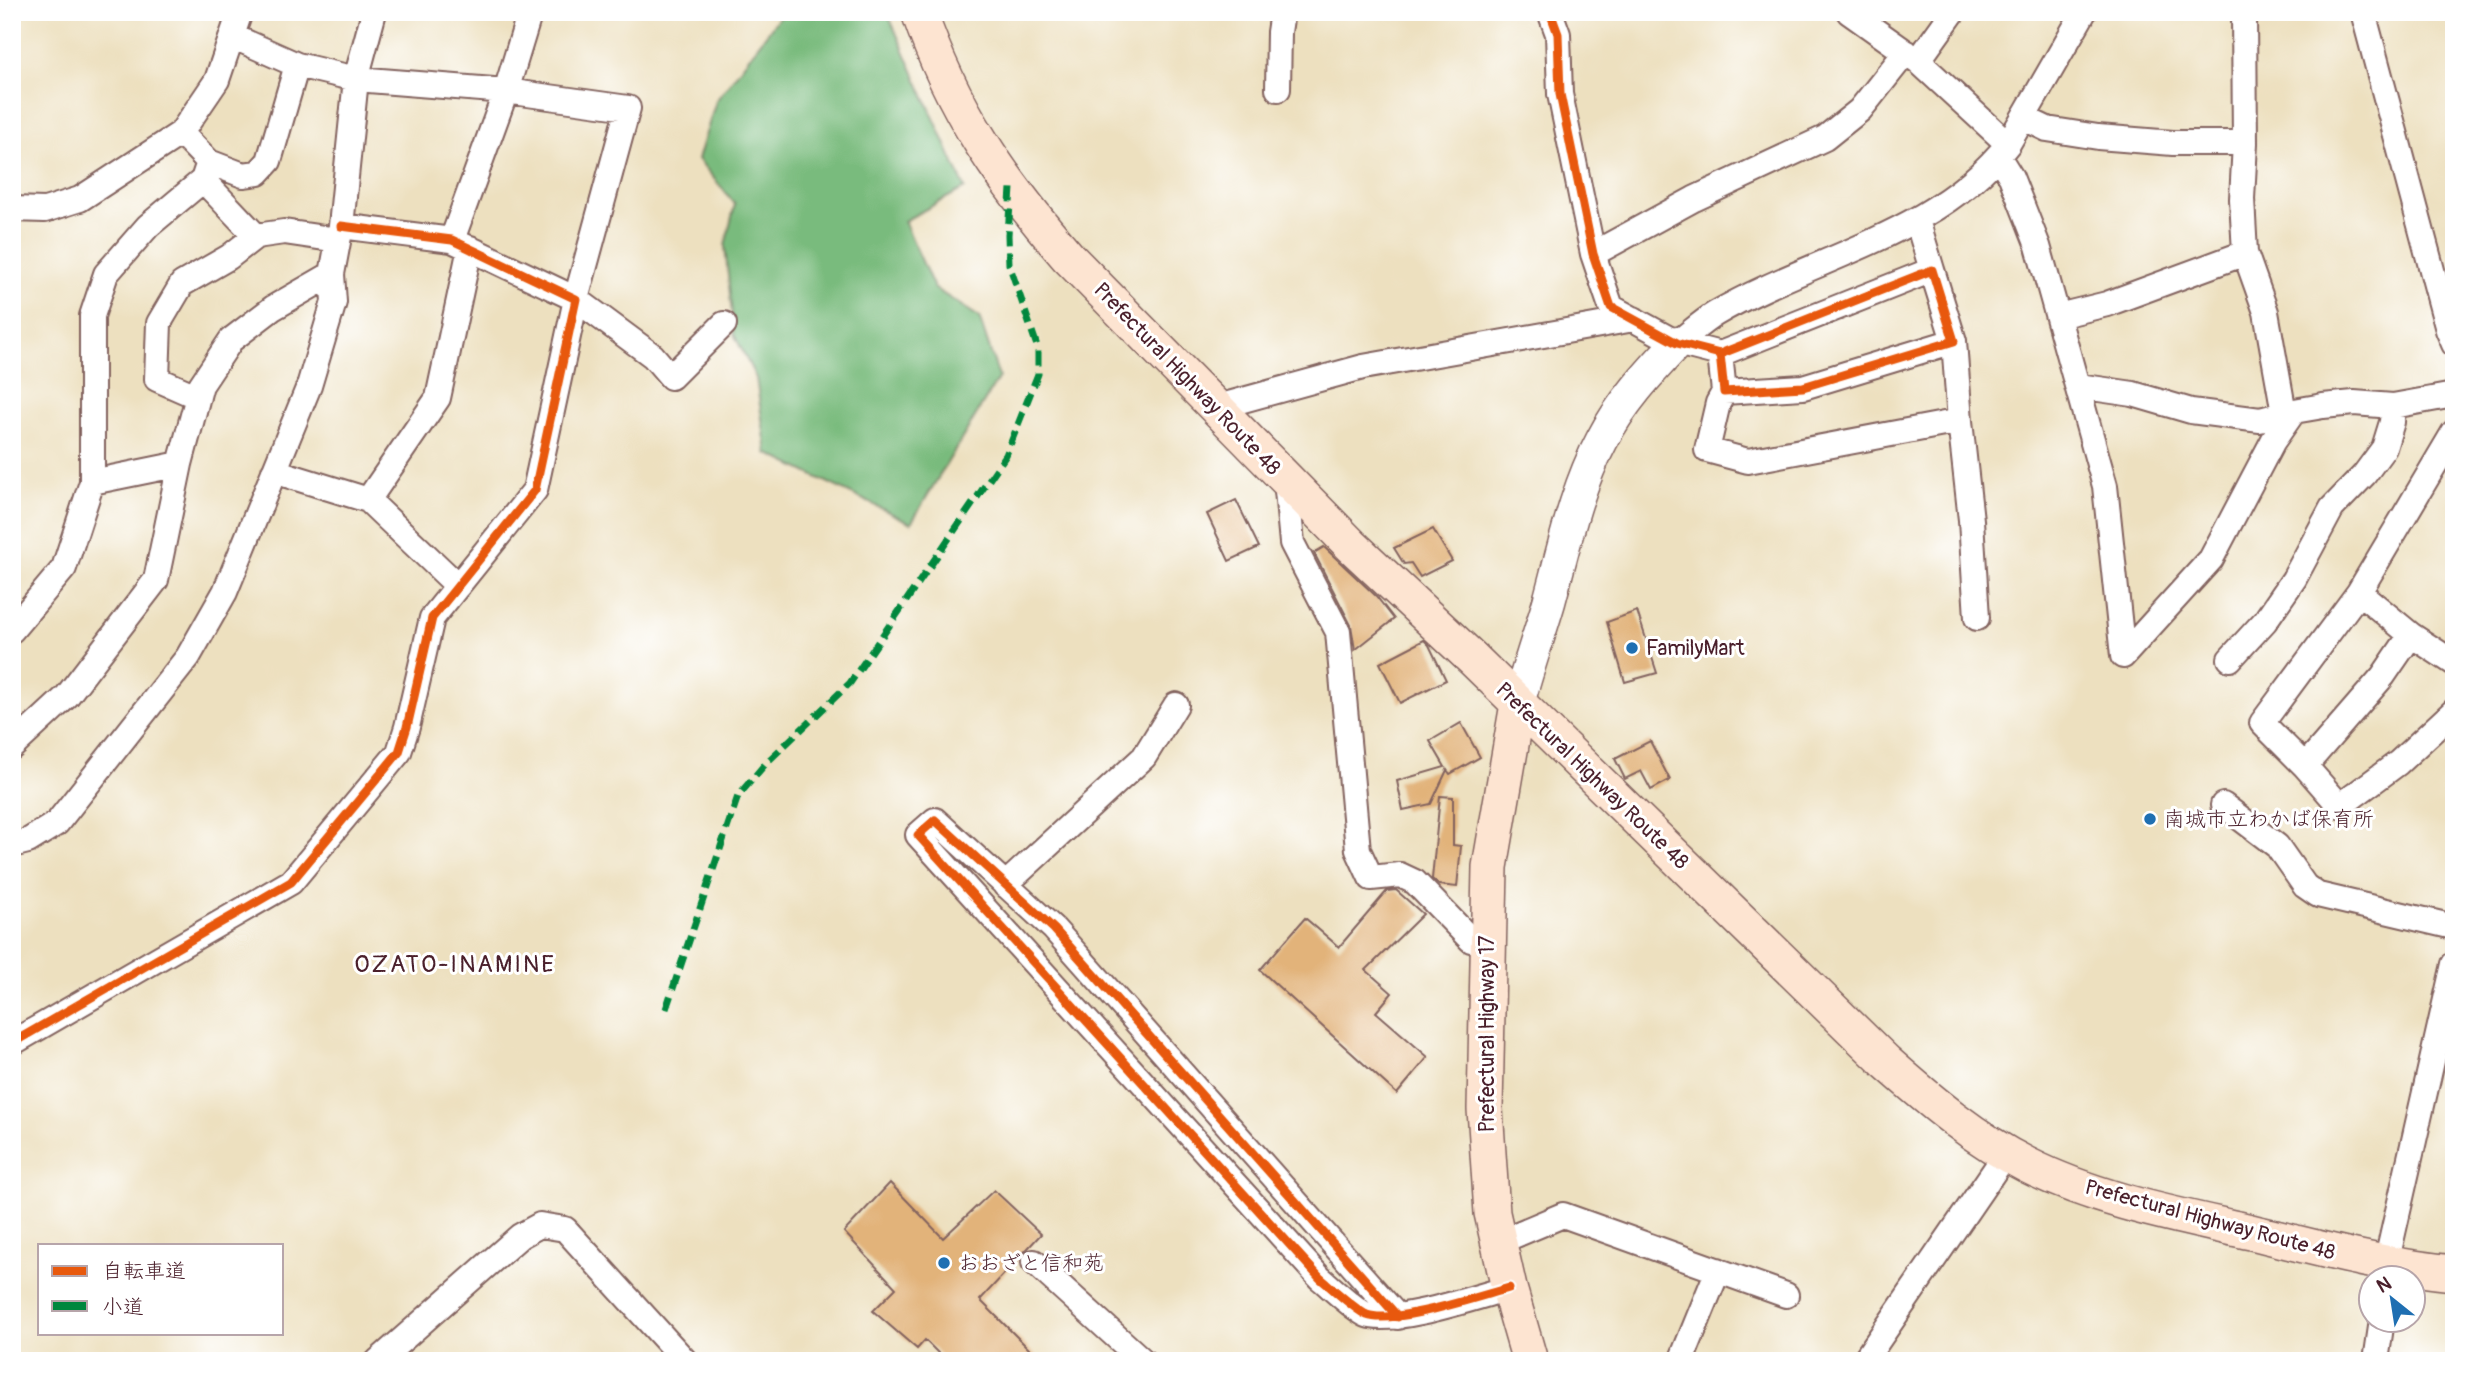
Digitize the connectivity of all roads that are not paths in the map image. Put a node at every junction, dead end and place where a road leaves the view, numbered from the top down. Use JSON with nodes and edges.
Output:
{"nodes":[{"id":1,"x":374,"y":12,"type":"edge"},
{"id":2,"x":530,"y":12,"type":"edge"},
{"id":3,"x":919,"y":12,"type":"edge"},
{"id":4,"x":1282,"y":12,"type":"edge"},
{"id":5,"x":1550,"y":12,"type":"edge"},
{"id":6,"x":1849,"y":12,"type":"edge"},
{"id":7,"x":1953,"y":12,"type":"edge"},
{"id":8,"x":2084,"y":12,"type":"edge"},
{"id":9,"x":2244,"y":12,"type":"edge"},
{"id":10,"x":2363,"y":12,"type":"edge"},
{"id":11,"x":236,"y":24,"type":"edge"},
{"id":12,"x":1912,"y":56,"type":"junction"},
{"id":13,"x":297,"y":65,"type":"junction"},
{"id":14,"x":356,"y":79,"type":"junction"},
{"id":15,"x":1278,"y":89,"type":"dead end"},
{"id":16,"x":506,"y":91,"type":"junction"},
{"id":17,"x":2024,"y":118,"type":"junction"},
{"id":18,"x":181,"y":134,"type":"junction"},
{"id":19,"x":2245,"y":143,"type":"junction"},
{"id":20,"x":2003,"y":150,"type":"junction"},
{"id":21,"x":206,"y":171,"type":"junction"},
{"id":22,"x":12,"y":209,"type":"edge"},
{"id":23,"x":1917,"y":220,"type":"junction"},
{"id":24,"x":340,"y":233,"type":"junction"},
{"id":25,"x":256,"y":236,"type":"junction"},
{"id":26,"x":461,"y":244,"type":"junction"},
{"id":27,"x":2245,"y":253,"type":"junction"},
{"id":28,"x":1593,"y":254,"type":"junction"},
{"id":29,"x":1932,"y":270,"type":"junction"},
{"id":30,"x":332,"y":274,"type":"junction"},
{"id":31,"x":576,"y":299,"type":"junction"},
{"id":32,"x":2058,"y":316,"type":"junction"},
{"id":33,"x":1634,"y":319,"type":"junction"},
{"id":34,"x":724,"y":324,"type":"dead end"},
{"id":35,"x":1954,"y":341,"type":"junction"},
{"id":36,"x":1677,"y":343,"type":"junction"},
{"id":37,"x":2454,"y":344,"type":"edge"},
{"id":38,"x":1720,"y":354,"type":"junction"},
{"id":39,"x":2078,"y":386,"type":"junction"},
{"id":40,"x":1724,"y":392,"type":"junction"},
{"id":41,"x":2454,"y":395,"type":"edge"},
{"id":42,"x":198,"y":397,"type":"junction"},
{"id":43,"x":2393,"y":406,"type":"junction"},
{"id":44,"x":1214,"y":408,"type":"junction"},
{"id":45,"x":2289,"y":412,"type":"junction"},
{"id":46,"x":1960,"y":421,"type":"junction"},
{"id":47,"x":2454,"y":432,"type":"edge"},
{"id":48,"x":180,"y":464,"type":"junction"},
{"id":49,"x":274,"y":471,"type":"junction"},
{"id":50,"x":1286,"y":480,"type":"junction"},
{"id":51,"x":92,"y":482,"type":"junction"},
{"id":52,"x":368,"y":500,"type":"junction"},
{"id":53,"x":458,"y":586,"type":"junction"},
{"id":54,"x":2359,"y":592,"type":"junction"},
{"id":55,"x":1977,"y":618,"type":"dead end"},
{"id":56,"x":12,"y":630,"type":"edge"},
{"id":57,"x":2410,"y":635,"type":"junction"},
{"id":58,"x":2230,"y":659,"type":"dead end"},
{"id":59,"x":2454,"y":663,"type":"edge"},
{"id":60,"x":1518,"y":704,"type":"junction"},
{"id":61,"x":1176,"y":705,"type":"dead end"},
{"id":62,"x":2454,"y":711,"type":"edge"},
{"id":63,"x":12,"y":747,"type":"edge"},
{"id":64,"x":2305,"y":766,"type":"junction"},
{"id":65,"x":2223,"y":804,"type":"dead end"},
{"id":66,"x":12,"y":845,"type":"edge"},
{"id":67,"x":1005,"y":885,"type":"junction"},
{"id":68,"x":2454,"y":927,"type":"edge"},
{"id":69,"x":1489,"y":942,"type":"junction"},
{"id":70,"x":2454,"y":964,"type":"edge"},
{"id":71,"x":12,"y":1043,"type":"edge"},
{"id":72,"x":2006,"y":1154,"type":"junction"},
{"id":73,"x":1499,"y":1242,"type":"junction"},
{"id":74,"x":1034,"y":1262,"type":"dead end"},
{"id":75,"x":2358,"y":1264,"type":"edge"},
{"id":76,"x":2389,"y":1264,"type":"edge"},
{"id":77,"x":1718,"y":1270,"type":"junction"},
{"id":78,"x":2428,"y":1273,"type":"edge"},
{"id":79,"x":2454,"y":1273,"type":"edge"},
{"id":80,"x":1509,"y":1288,"type":"junction"},
{"id":81,"x":1786,"y":1296,"type":"dead end"},
{"id":82,"x":1398,"y":1317,"type":"junction"},
{"id":83,"x":2380,"y":1334,"type":"edge"},
{"id":84,"x":1528,"y":1360,"type":"edge"},
{"id":85,"x":378,"y":1361,"type":"edge"},
{"id":86,"x":685,"y":1361,"type":"edge"},
{"id":87,"x":1143,"y":1361,"type":"edge"},
{"id":88,"x":1681,"y":1361,"type":"edge"},
{"id":89,"x":1864,"y":1361,"type":"edge"},
{"id":90,"x":2376,"y":1361,"type":"edge"}],
"edges":[{"from":1,"to":14,"type":"street"},
{"from":2,"to":16,"type":"street"},
{"from":3,"to":44,"type":"main road","name":"Prefectural Highway Route 48"},
{"from":4,"to":15,"type":"street"},
{"from":5,"to":28,"type":"street"},
{"from":6,"to":12,"type":"street"},
{"from":7,"to":12,"type":"street"},
{"from":8,"to":17,"type":"street"},
{"from":9,"to":19,"type":"street"},
{"from":10,"to":37,"type":"street"},
{"from":11,"to":13,"type":"street"},
{"from":11,"to":18,"type":"street"},
{"from":12,"to":20,"type":"street"},
{"from":12,"to":28,"type":"street"},
{"from":13,"to":14,"type":"street"},
{"from":13,"to":21,"type":"street"},
{"from":14,"to":16,"type":"street"},
{"from":14,"to":24,"type":"street"},
{"from":16,"to":26,"type":"street"},
{"from":16,"to":31,"type":"street"},
{"from":17,"to":19,"type":"street"},
{"from":17,"to":20,"type":"street"},
{"from":18,"to":21,"type":"street"},
{"from":18,"to":22,"type":"street"},
{"from":19,"to":27,"type":"street"},
{"from":20,"to":23,"type":"street"},
{"from":20,"to":32,"type":"street"},
{"from":21,"to":25,"type":"street"},
{"from":21,"to":51,"type":"street"},
{"from":23,"to":29,"type":"street"},
{"from":23,"to":36,"type":"street"},
{"from":24,"to":25,"type":"street"},
{"from":24,"to":26,"type":"street"},
{"from":24,"to":30,"type":"street"},
{"from":25,"to":42,"type":"street"},
{"from":26,"to":31,"type":"street"},
{"from":26,"to":52,"type":"street"},
{"from":27,"to":32,"type":"street"},
{"from":27,"to":45,"type":"street"},
{"from":28,"to":33,"type":"street"},
{"from":29,"to":35,"type":"street"},
{"from":29,"to":38,"type":"street"},
{"from":30,"to":42,"type":"street"},
{"from":30,"to":49,"type":"street"},
{"from":31,"to":34,"type":"street"},
{"from":31,"to":53,"type":"street"},
{"from":32,"to":39,"type":"street"},
{"from":33,"to":36,"type":"street"},
{"from":33,"to":44,"type":"street"},
{"from":35,"to":40,"type":"street"},
{"from":35,"to":46,"type":"street"},
{"from":36,"to":38,"type":"street"},
{"from":36,"to":60,"type":"street"},
{"from":38,"to":40,"type":"street"},
{"from":39,"to":45,"type":"street"},
{"from":39,"to":45,"type":"street"},
{"from":40,"to":46,"type":"street"},
{"from":41,"to":43,"type":"street"},
{"from":42,"to":48,"type":"street"},
{"from":43,"to":45,"type":"street"},
{"from":43,"to":58,"type":"street"},
{"from":44,"to":50,"type":"main road","name":"Prefectural Highway Route 48"},
{"from":46,"to":55,"type":"street"},
{"from":47,"to":54,"type":"street"},
{"from":48,"to":51,"type":"street"},
{"from":48,"to":63,"type":"street"},
{"from":49,"to":52,"type":"street"},
{"from":49,"to":66,"type":"street"},
{"from":50,"to":60,"type":"main road","name":"Prefectural Highway Route 48"},
{"from":50,"to":69,"type":"street"},
{"from":51,"to":56,"type":"street"},
{"from":52,"to":53,"type":"street"},
{"from":53,"to":71,"type":"street"},
{"from":54,"to":57,"type":"street"},
{"from":54,"to":64,"type":"street"},
{"from":57,"to":59,"type":"street"},
{"from":57,"to":64,"type":"street"},
{"from":60,"to":69,"type":"main road","name":"Prefectural Highway 17"},
{"from":60,"to":72,"type":"main road","name":"Prefectural Highway Route 48"},
{"from":61,"to":67,"type":"street"},
{"from":62,"to":64,"type":"street"},
{"from":65,"to":68,"type":"street"},
{"from":67,"to":82,"type":"street"},
{"from":67,"to":82,"type":"street"},
{"from":69,"to":73,"type":"main road","name":"Prefectural Highway 17"},
{"from":70,"to":76,"type":"street"},
{"from":72,"to":75,"type":"main road","name":"Prefectural Highway Route 48"},
{"from":72,"to":89,"type":"street"},
{"from":73,"to":77,"type":"street"},
{"from":73,"to":80,"type":"main road","name":"Prefectural Highway 17"},
{"from":74,"to":87,"type":"street"},
{"from":77,"to":81,"type":"street"},
{"from":77,"to":88,"type":"street"},
{"from":78,"to":79,"type":"main road","name":"Prefectural Highway Route 48"},
{"from":80,"to":82,"type":"street"},
{"from":80,"to":84,"type":"main road","name":"Prefectural Highway 17"},
{"from":83,"to":90,"type":"street"},
{"from":85,"to":86,"type":"street"}]}
